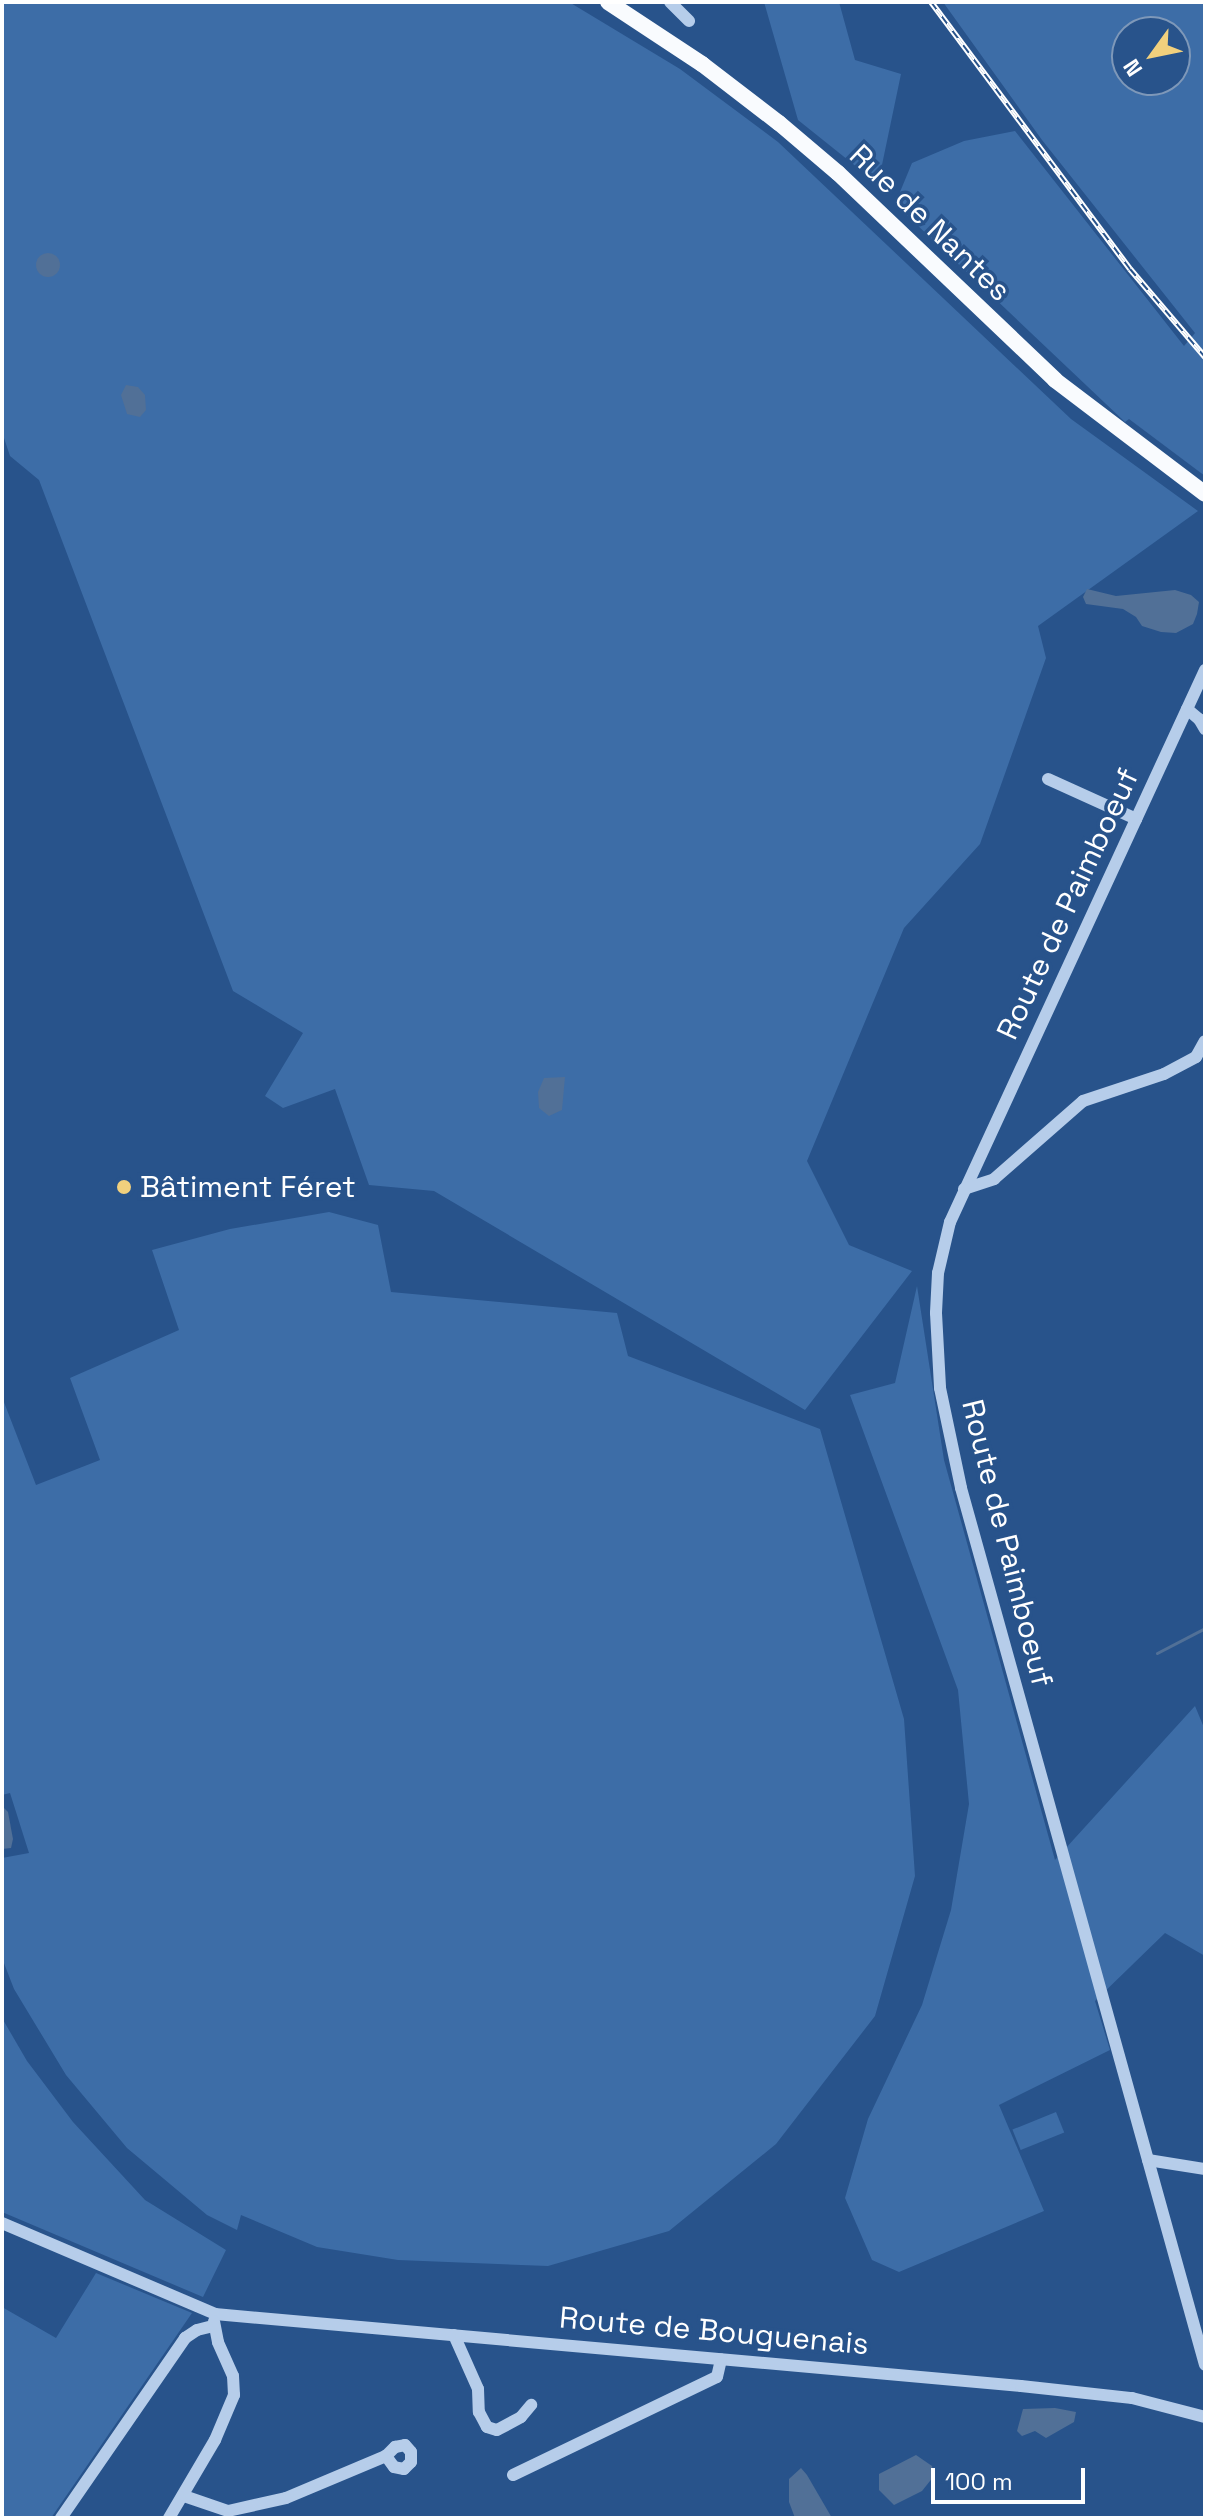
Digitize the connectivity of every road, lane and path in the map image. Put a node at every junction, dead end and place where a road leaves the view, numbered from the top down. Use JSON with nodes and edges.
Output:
{"nodes":[{"id":1,"x":608,"y":2,"type":"edge"},
{"id":2,"x":670,"y":2,"type":"edge"},
{"id":3,"x":689,"y":21,"type":"dead end"},
{"id":4,"x":1205,"y":494,"type":"edge"},
{"id":5,"x":1205,"y":670,"type":"edge"},
{"id":6,"x":1187,"y":709,"type":"junction"},
{"id":7,"x":1205,"y":729,"type":"edge"},
{"id":8,"x":1048,"y":779,"type":"dead end"},
{"id":9,"x":1136,"y":819,"type":"junction"},
{"id":10,"x":1205,"y":1041,"type":"edge"},
{"id":11,"x":964,"y":1189,"type":"junction"},
{"id":12,"x":1148,"y":2160,"type":"junction"},
{"id":13,"x":1205,"y":2169,"type":"edge"},
{"id":14,"x":2,"y":2223,"type":"edge"},
{"id":15,"x":214,"y":2320,"type":"junction"},
{"id":16,"x":454,"y":2335,"type":"junction"},
{"id":17,"x":721,"y":2359,"type":"junction"},
{"id":18,"x":1205,"y":2365,"type":"edge"},
{"id":19,"x":531,"y":2405,"type":"dead end"},
{"id":20,"x":1205,"y":2417,"type":"edge"},
{"id":21,"x":386,"y":2456,"type":"dead end"},
{"id":22,"x":513,"y":2475,"type":"dead end"},
{"id":23,"x":184,"y":2496,"type":"junction"},
{"id":24,"x":228,"y":2514,"type":"edge"},
{"id":25,"x":61,"y":2518,"type":"edge"},
{"id":26,"x":169,"y":2518,"type":"edge"}],
"edges":[{"from":1,"to":4,"type":"main road","name":"Rue de Nantes"},
{"from":2,"to":3,"type":"street"},
{"from":5,"to":6,"type":"street","name":"Route de Paimboeuf"},
{"from":6,"to":7,"type":"street"},
{"from":6,"to":9,"type":"street","name":"Route de Paimboeuf"},
{"from":8,"to":9,"type":"street"},
{"from":9,"to":11,"type":"street","name":"Route de Paimboeuf"},
{"from":10,"to":11,"type":"street"},
{"from":11,"to":12,"type":"street","name":"Route de Paimboeuf"},
{"from":12,"to":13,"type":"street"},
{"from":12,"to":18,"type":"street","name":"Route de Paimboeuf"},
{"from":14,"to":15,"type":"street","name":"Route de Bouguenais"},
{"from":15,"to":16,"type":"street","name":"Route de Bouguenais"},
{"from":15,"to":23,"type":"street"},
{"from":15,"to":25,"type":"street"},
{"from":16,"to":17,"type":"street","name":"Route de Bouguenais"},
{"from":16,"to":19,"type":"street"},
{"from":17,"to":20,"type":"street","name":"Route de Bouguenais"},
{"from":17,"to":22,"type":"street"},
{"from":21,"to":24,"type":"street"},
{"from":23,"to":24,"type":"street"},
{"from":23,"to":26,"type":"street"}]}
